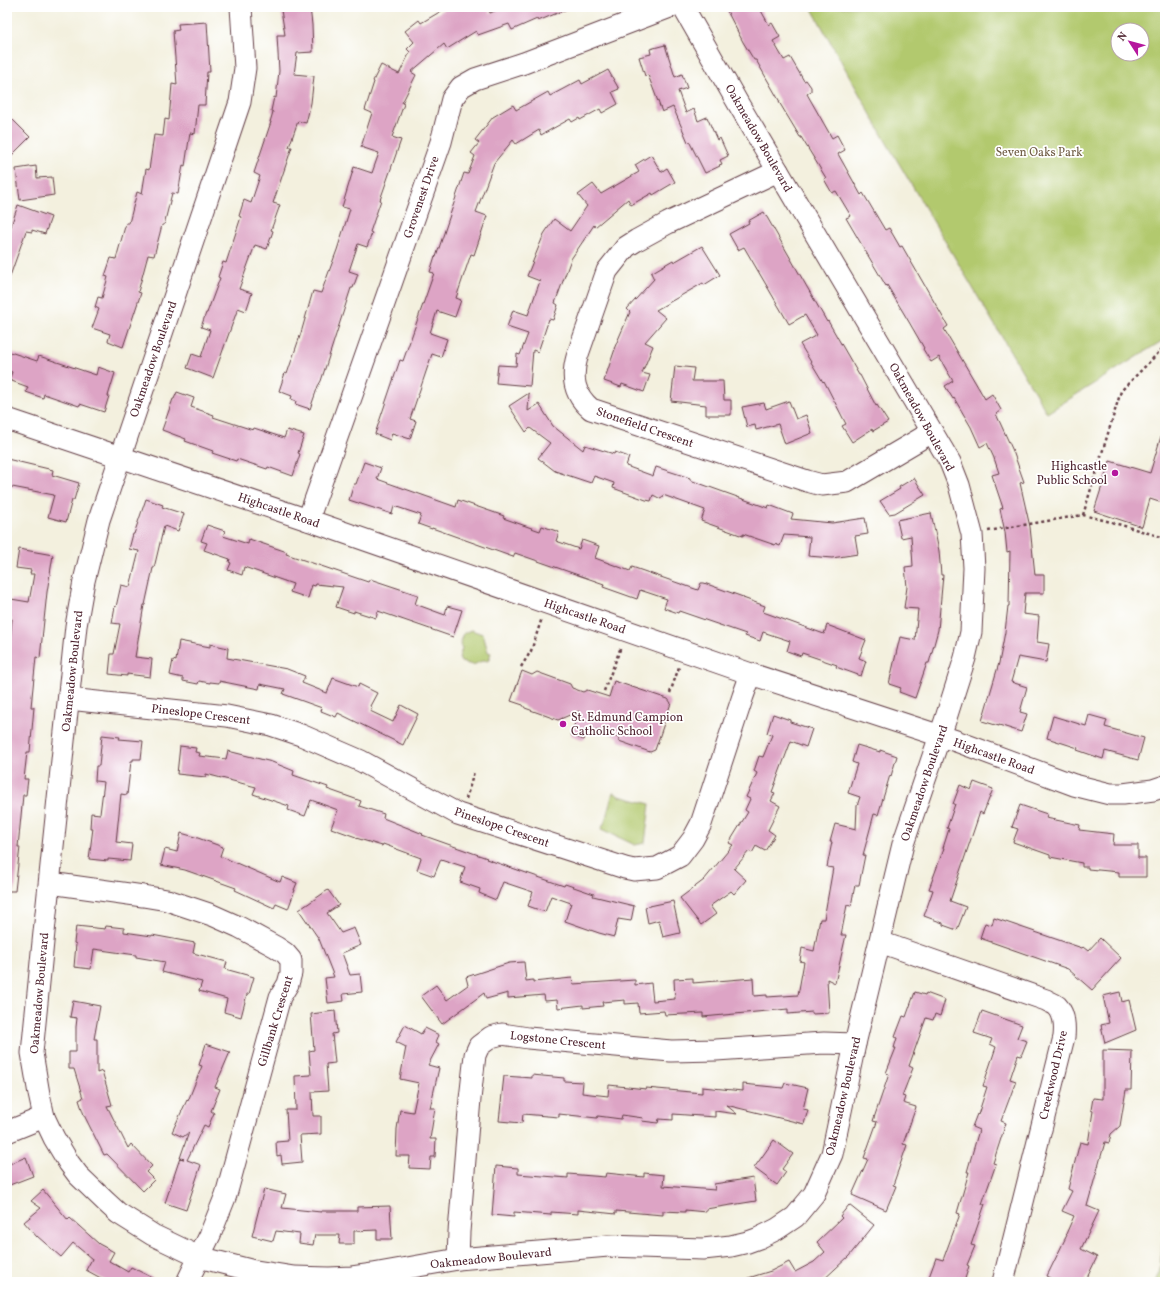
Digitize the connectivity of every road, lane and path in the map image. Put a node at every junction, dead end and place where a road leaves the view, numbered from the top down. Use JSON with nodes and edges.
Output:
{"nodes":[{"id":1,"x":241,"y":7,"type":"edge"},
{"id":2,"x":670,"y":7,"type":"edge"},
{"id":3,"x":683,"y":7,"type":"edge"},
{"id":4,"x":778,"y":171,"type":"junction"},
{"id":5,"x":1165,"y":346,"type":"edge"},
{"id":6,"x":7,"y":419,"type":"edge"},
{"id":7,"x":932,"y":432,"type":"junction"},
{"id":8,"x":120,"y":456,"type":"junction"},
{"id":9,"x":1083,"y":515,"type":"junction"},
{"id":10,"x":308,"y":520,"type":"junction"},
{"id":11,"x":972,"y":534,"type":"junction"},
{"id":12,"x":1165,"y":538,"type":"edge"},
{"id":13,"x":548,"y":604,"type":"junction"},
{"id":14,"x":627,"y":631,"type":"junction"},
{"id":15,"x":685,"y":651,"type":"junction"},
{"id":16,"x":521,"y":667,"type":"dead end"},
{"id":17,"x":751,"y":674,"type":"junction"},
{"id":18,"x":604,"y":691,"type":"dead end"},
{"id":19,"x":670,"y":694,"type":"dead end"},
{"id":20,"x":69,"y":699,"type":"junction"},
{"id":21,"x":940,"y":737,"type":"junction"},
{"id":22,"x":474,"y":772,"type":"dead end"},
{"id":23,"x":1165,"y":786,"type":"edge"},
{"id":24,"x":461,"y":815,"type":"junction"},
{"id":25,"x":50,"y":883,"type":"junction"},
{"id":26,"x":880,"y":942,"type":"junction"},
{"id":27,"x":855,"y":1044,"type":"junction"},
{"id":28,"x":44,"y":1117,"type":"junction"},
{"id":29,"x":7,"y":1132,"type":"edge"},
{"id":30,"x":199,"y":1257,"type":"junction"},
{"id":31,"x":458,"y":1258,"type":"junction"},
{"id":32,"x":188,"y":1282,"type":"edge"},
{"id":33,"x":1003,"y":1282,"type":"edge"}],
"edges":[{"from":1,"to":8,"type":"street","name":"Oakmeadow Boulevard"},
{"from":2,"to":10,"type":"street","name":"Grovenest Drive"},
{"from":3,"to":4,"type":"street","name":"Oakmeadow Boulevard"},
{"from":4,"to":7,"type":"street","name":"Oakmeadow Boulevard"},
{"from":4,"to":7,"type":"street","name":"Stonefield Crescent"},
{"from":5,"to":9,"type":"path"},
{"from":6,"to":8,"type":"street","name":"Highcastle Road"},
{"from":7,"to":11,"type":"street","name":"Oakmeadow Boulevard"},
{"from":8,"to":10,"type":"street","name":"Highcastle Road"},
{"from":8,"to":20,"type":"street","name":"Oakmeadow Boulevard"},
{"from":9,"to":11,"type":"path"},
{"from":9,"to":12,"type":"path"},
{"from":10,"to":13,"type":"street","name":"Highcastle Road"},
{"from":11,"to":21,"type":"street","name":"Oakmeadow Boulevard"},
{"from":13,"to":14,"type":"street","name":"Highcastle Road"},
{"from":13,"to":16,"type":"path"},
{"from":14,"to":15,"type":"street","name":"Highcastle Road"},
{"from":14,"to":18,"type":"path"},
{"from":15,"to":17,"type":"street","name":"Highcastle Road"},
{"from":15,"to":19,"type":"path"},
{"from":17,"to":21,"type":"street","name":"Highcastle Road"},
{"from":17,"to":24,"type":"street","name":"Pineslope Crescent"},
{"from":20,"to":24,"type":"street","name":"Pineslope Crescent"},
{"from":20,"to":25,"type":"street","name":"Oakmeadow Boulevard"},
{"from":21,"to":23,"type":"street","name":"Highcastle Road"},
{"from":21,"to":26,"type":"street","name":"Oakmeadow Boulevard"},
{"from":22,"to":24,"type":"path"},
{"from":25,"to":28,"type":"street","name":"Oakmeadow Boulevard"},
{"from":25,"to":30,"type":"street","name":"Gillbank Crescent"},
{"from":26,"to":27,"type":"street","name":"Oakmeadow Boulevard"},
{"from":26,"to":33,"type":"street","name":"Creekwood Drive"},
{"from":27,"to":31,"type":"street","name":"Oakmeadow Boulevard"},
{"from":27,"to":31,"type":"street","name":"Logstone Crescent"},
{"from":28,"to":29,"type":"street"},
{"from":28,"to":30,"type":"street","name":"Oakmeadow Boulevard"},
{"from":30,"to":31,"type":"street","name":"Oakmeadow Boulevard"},
{"from":30,"to":32,"type":"street"}]}
